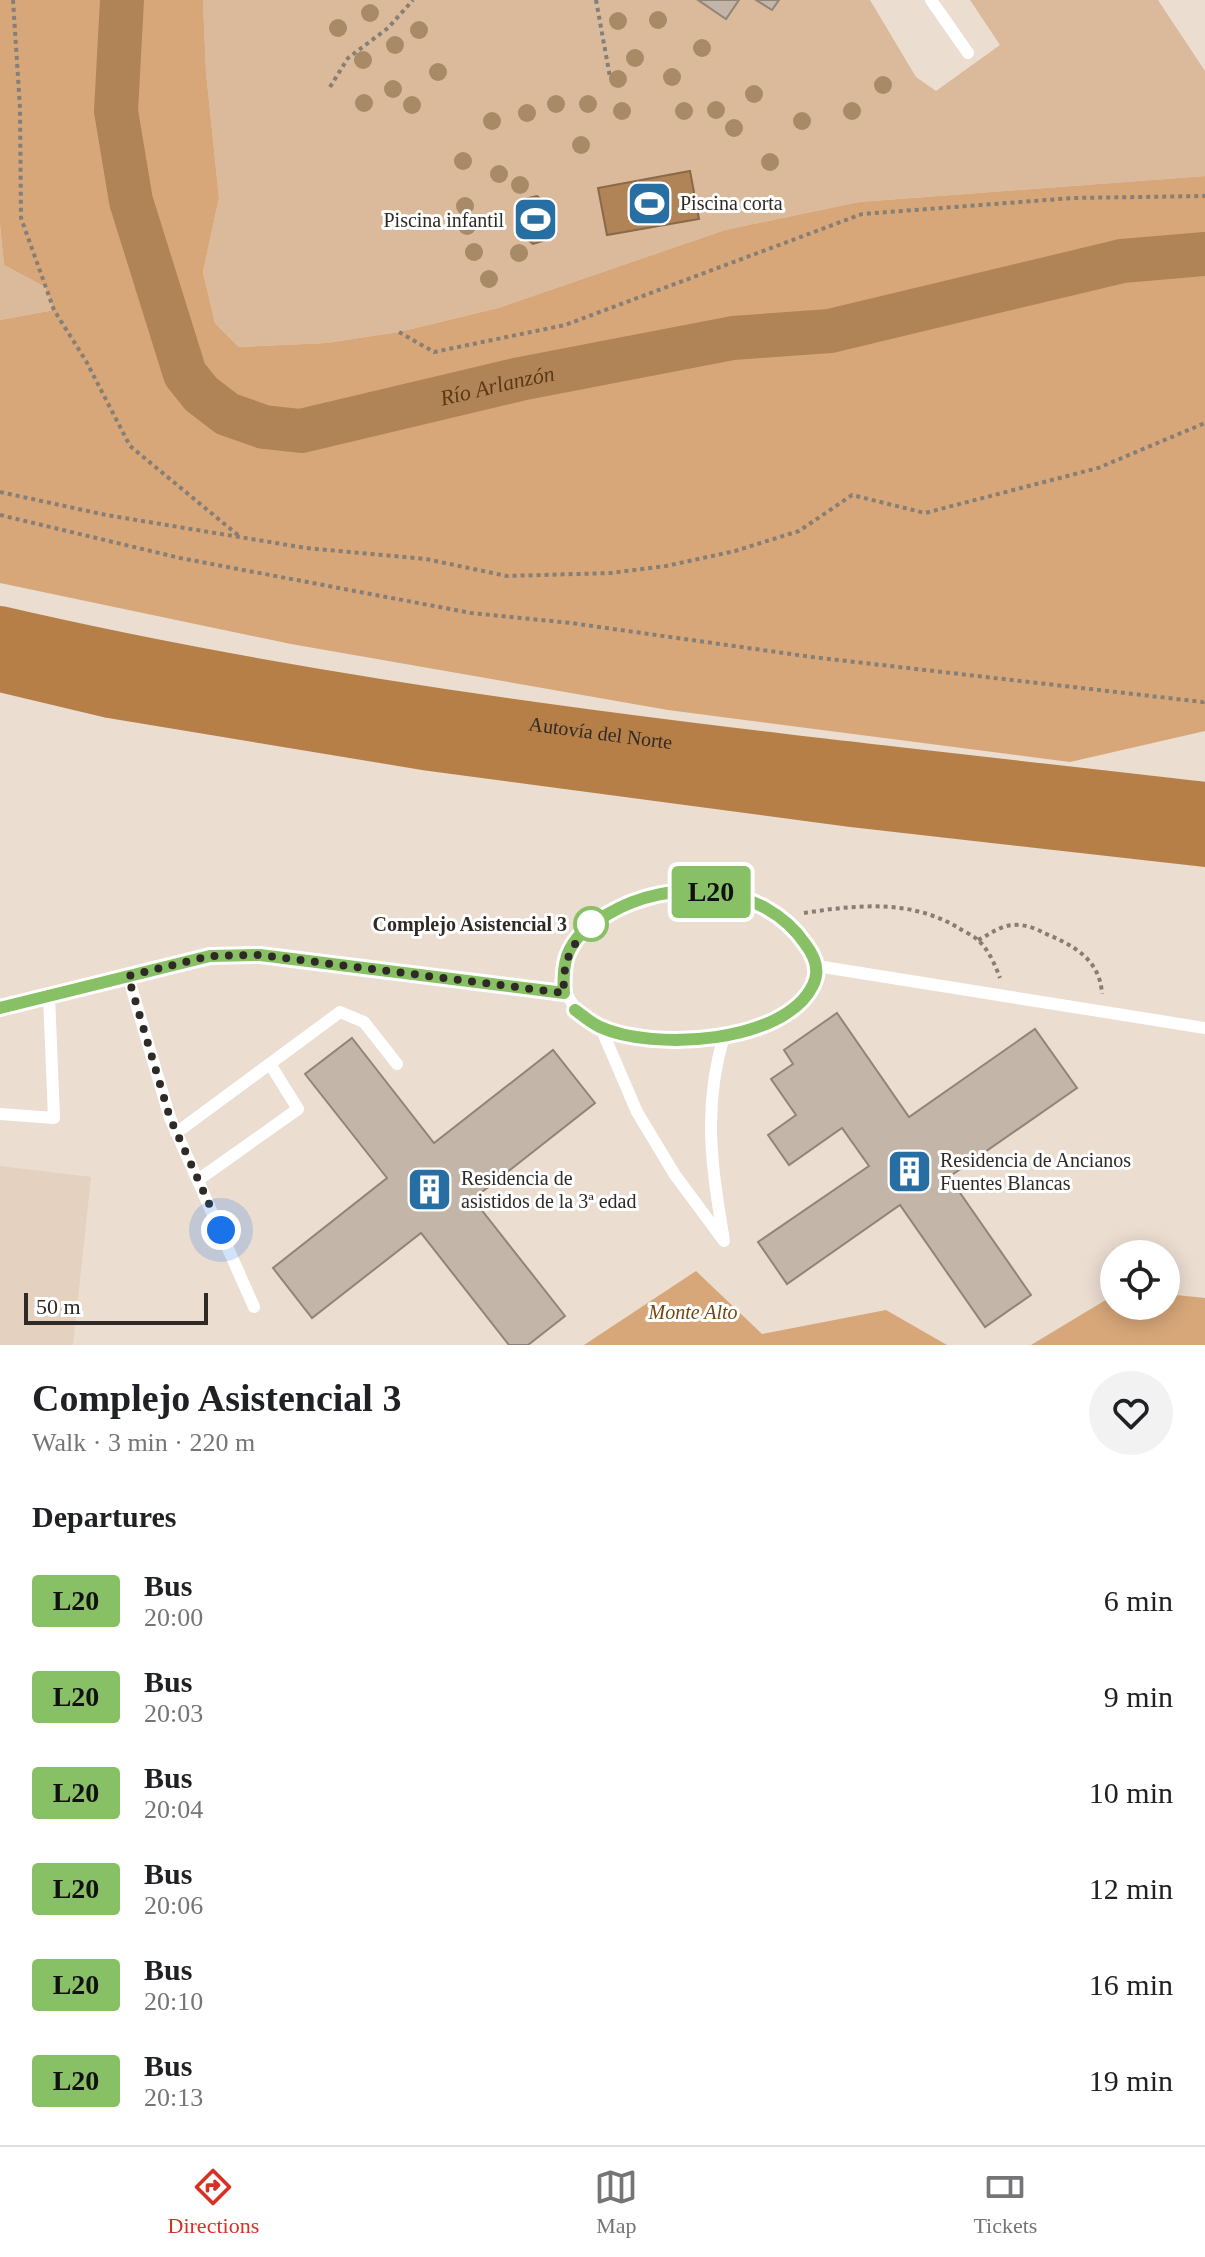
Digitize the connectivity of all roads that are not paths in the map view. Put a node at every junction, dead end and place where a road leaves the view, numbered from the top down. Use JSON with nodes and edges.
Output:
{"nodes":[{"id":1,"x":931,"y":0,"type":"edge"},
{"id":2,"x":968,"y":53,"type":"dead end"},
{"id":3,"x":0,"y":628,"type":"edge"},
{"id":4,"x":0,"y":670,"type":"edge"},
{"id":5,"x":1205,"y":804,"type":"edge"},
{"id":6,"x":1205,"y":845,"type":"edge"},
{"id":7,"x":817,"y":966,"type":"junction"},
{"id":8,"x":128,"y":976,"type":"junction"},
{"id":9,"x":564,"y":993,"type":"junction"},
{"id":10,"x":49,"y":996,"type":"junction"},
{"id":11,"x":0,"y":1008,"type":"edge"},
{"id":12,"x":601,"y":1028,"type":"junction"},
{"id":13,"x":1205,"y":1028,"type":"edge"},
{"id":14,"x":724,"y":1036,"type":"junction"},
{"id":15,"x":270,"y":1064,"type":"junction"},
{"id":16,"x":397,"y":1064,"type":"dead end"},
{"id":17,"x":0,"y":1114,"type":"edge"},
{"id":18,"x":176,"y":1133,"type":"junction"},
{"id":19,"x":198,"y":1180,"type":"junction"},
{"id":20,"x":254,"y":1307,"type":"dead end"}],
"edges":[{"from":1,"to":2,"type":"lane"},
{"from":3,"to":5,"type":"highway","name":"Autovía del Norte"},
{"from":4,"to":6,"type":"highway","name":"Autovía del Norte"},
{"from":7,"to":9,"type":"lane"},
{"from":7,"to":13,"type":"lane"},
{"from":7,"to":14,"type":"lane"},
{"from":8,"to":9,"type":"lane"},
{"from":8,"to":10,"type":"lane"},
{"from":8,"to":18,"type":"lane"},
{"from":9,"to":12,"type":"lane"},
{"from":10,"to":11,"type":"lane"},
{"from":10,"to":17,"type":"lane"},
{"from":12,"to":14,"type":"lane"},
{"from":12,"to":14,"type":"lane"},
{"from":15,"to":16,"type":"lane"},
{"from":15,"to":18,"type":"lane"},
{"from":15,"to":19,"type":"lane"},
{"from":18,"to":19,"type":"lane"},
{"from":19,"to":20,"type":"lane"}]}
